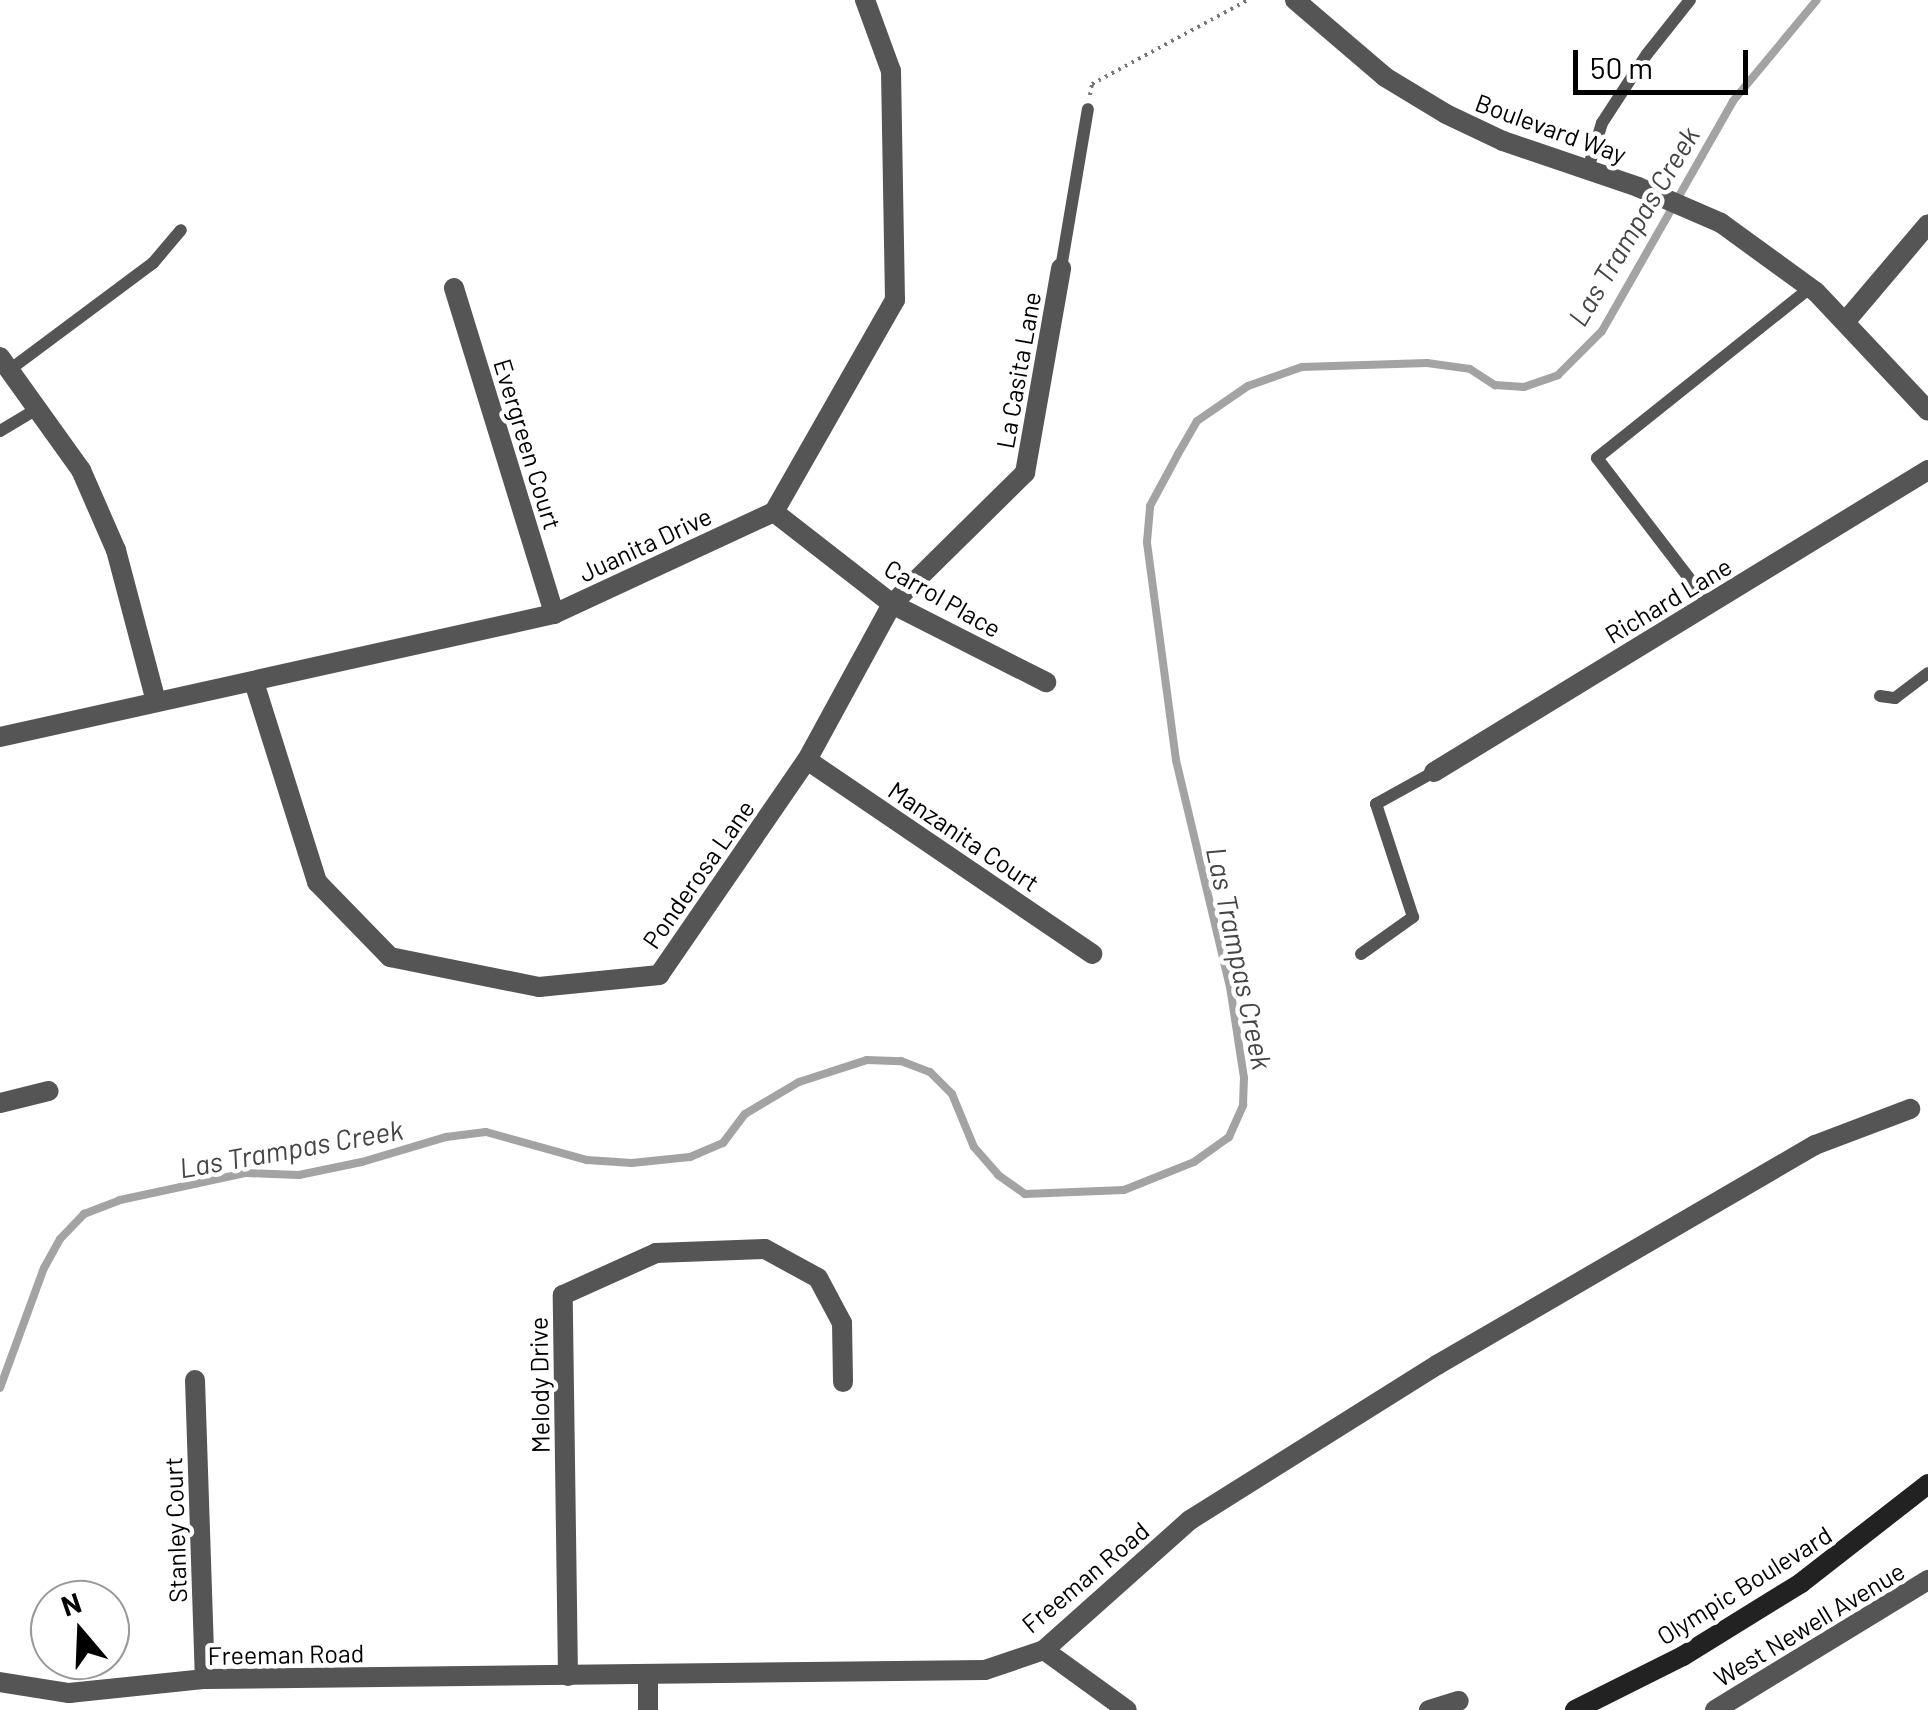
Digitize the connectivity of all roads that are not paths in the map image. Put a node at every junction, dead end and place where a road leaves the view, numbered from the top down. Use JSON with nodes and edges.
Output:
{"nodes":[{"id":1,"x":865,"y":0,"type":"edge"},
{"id":2,"x":1295,"y":0,"type":"edge"},
{"id":3,"x":1690,"y":0,"type":"edge"},
{"id":4,"x":1088,"y":109,"type":"road end"},
{"id":5,"x":1588,"y":169,"type":"junction"},
{"id":6,"x":1928,"y":224,"type":"edge"},
{"id":7,"x":181,"y":230,"type":"dead end"},
{"id":8,"x":1061,"y":268,"type":"joint"},
{"id":9,"x":454,"y":288,"type":"dead end"},
{"id":10,"x":1810,"y":288,"type":"junction"},
{"id":11,"x":1846,"y":322,"type":"junction"},
{"id":12,"x":8,"y":373,"type":"edge"},
{"id":13,"x":40,"y":407,"type":"junction"},
{"id":14,"x":1928,"y":411,"type":"edge"},
{"id":15,"x":0,"y":431,"type":"edge"},
{"id":16,"x":1928,"y":470,"type":"edge"},
{"id":17,"x":774,"y":512,"type":"junction"},
{"id":18,"x":892,"y":604,"type":"junction"},
{"id":19,"x":1710,"y":604,"type":"junction"},
{"id":20,"x":554,"y":614,"type":"junction"},
{"id":21,"x":1928,"y":673,"type":"edge"},
{"id":22,"x":254,"y":682,"type":"junction"},
{"id":23,"x":1046,"y":682,"type":"dead end"},
{"id":24,"x":1880,"y":696,"type":"dead end"},
{"id":25,"x":156,"y":701,"type":"junction"},
{"id":26,"x":0,"y":737,"type":"edge"},
{"id":27,"x":807,"y":760,"type":"junction"},
{"id":28,"x":1434,"y":772,"type":"joint"},
{"id":29,"x":1092,"y":954,"type":"dead end"},
{"id":30,"x":1361,"y":954,"type":"dead end"},
{"id":31,"x":49,"y":1091,"type":"dead end"},
{"id":32,"x":0,"y":1103,"type":"edge"},
{"id":33,"x":1910,"y":1109,"type":"dead end"},
{"id":34,"x":195,"y":1380,"type":"dead end"},
{"id":35,"x":844,"y":1382,"type":"dead end"},
{"id":36,"x":1928,"y":1484,"type":"edge"},
{"id":37,"x":1928,"y":1580,"type":"edge"},
{"id":38,"x":1044,"y":1650,"type":"junction"},
{"id":39,"x":568,"y":1676,"type":"junction"},
{"id":40,"x":648,"y":1676,"type":"junction"},
{"id":41,"x":205,"y":1679,"type":"junction"},
{"id":42,"x":0,"y":1682,"type":"edge"},
{"id":43,"x":1459,"y":1700,"type":"dead end"},
{"id":44,"x":648,"y":1710,"type":"edge"},
{"id":45,"x":1126,"y":1710,"type":"edge"},
{"id":46,"x":1429,"y":1710,"type":"edge"},
{"id":47,"x":1575,"y":1710,"type":"edge"},
{"id":48,"x":1715,"y":1710,"type":"edge"}],
"edges":[{"from":1,"to":17,"type":"street"},
{"from":2,"to":5,"type":"street","name":"Boulevard Way"},
{"from":3,"to":5,"type":"lane"},
{"from":4,"to":8,"type":"lane"},
{"from":5,"to":10,"type":"street","name":"Boulevard Way"},
{"from":6,"to":11,"type":"street"},
{"from":7,"to":12,"type":"lane"},
{"from":8,"to":18,"type":"street","name":"La Casita Lane"},
{"from":9,"to":20,"type":"street","name":"Evergreen Court"},
{"from":10,"to":11,"type":"street","name":"Boulevard Way"},
{"from":10,"to":19,"type":"lane"},
{"from":11,"to":14,"type":"street","name":"Boulevard Way"},
{"from":12,"to":13,"type":"street"},
{"from":13,"to":15,"type":"lane"},
{"from":13,"to":25,"type":"street"},
{"from":16,"to":19,"type":"street","name":"Richard Lane"},
{"from":17,"to":18,"type":"street","name":"Carrol Place"},
{"from":17,"to":20,"type":"street","name":"Juanita Drive"},
{"from":18,"to":23,"type":"street","name":"Carrol Place"},
{"from":18,"to":27,"type":"street","name":"Ponderosa Lane"},
{"from":19,"to":28,"type":"street","name":"Richard Lane"},
{"from":20,"to":22,"type":"street","name":"Juanita Drive"},
{"from":21,"to":24,"type":"lane"},
{"from":22,"to":25,"type":"street","name":"Juanita Drive"},
{"from":22,"to":27,"type":"street","name":"Ponderosa Lane"},
{"from":25,"to":26,"type":"street","name":"Juanita Drive"},
{"from":27,"to":29,"type":"street","name":"Manzanita Court"},
{"from":28,"to":30,"type":"lane"},
{"from":31,"to":32,"type":"street"},
{"from":33,"to":38,"type":"street","name":"Freeman Road"},
{"from":34,"to":41,"type":"street","name":"Stanley Court"},
{"from":35,"to":39,"type":"street","name":"Melody Drive"},
{"from":36,"to":47,"type":"main road","name":"Olympic Boulevard"},
{"from":37,"to":48,"type":"street","name":"West Newell Avenue"},
{"from":38,"to":40,"type":"street","name":"Freeman Road"},
{"from":38,"to":45,"type":"street"},
{"from":39,"to":40,"type":"street","name":"Freeman Road"},
{"from":39,"to":41,"type":"street","name":"Freeman Road"},
{"from":40,"to":44,"type":"street"},
{"from":41,"to":42,"type":"street","name":"Freeman Road"},
{"from":43,"to":46,"type":"street"}]}
